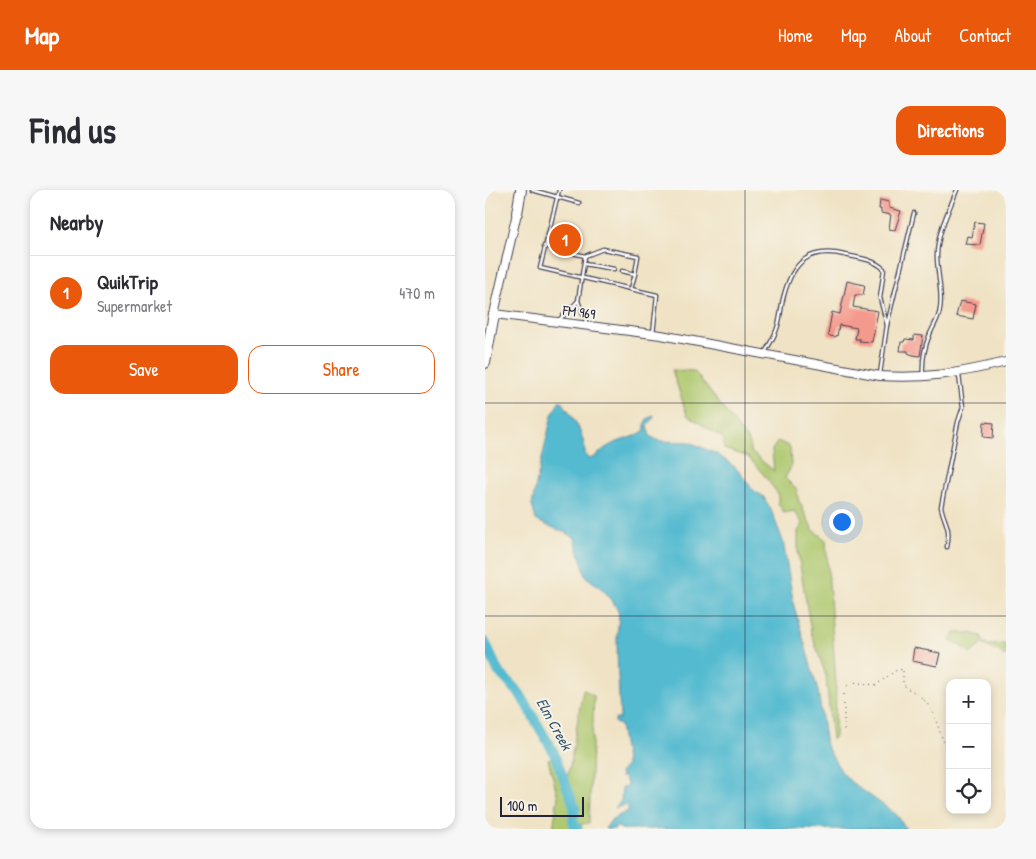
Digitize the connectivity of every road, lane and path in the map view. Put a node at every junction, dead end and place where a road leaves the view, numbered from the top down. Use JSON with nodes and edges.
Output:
{"nodes":[{"id":1,"x":521,"y":190,"type":"edge"},
{"id":2,"x":532,"y":190,"type":"edge"},
{"id":3,"x":559,"y":190,"type":"edge"},
{"id":4,"x":957,"y":190,"type":"edge"},
{"id":5,"x":557,"y":197,"type":"junction"},
{"id":6,"x":579,"y":203,"type":"dead end"},
{"id":7,"x":517,"y":212,"type":"joint"},
{"id":8,"x":914,"y":213,"type":"dead end"},
{"id":9,"x":544,"y":246,"type":"junction"},
{"id":10,"x":585,"y":256,"type":"junction"},
{"id":11,"x":584,"y":264,"type":"junction"},
{"id":12,"x":560,"y":268,"type":"dead end"},
{"id":13,"x":614,"y":269,"type":"dead end"},
{"id":14,"x":569,"y":270,"type":"dead end"},
{"id":15,"x":622,"y":271,"type":"dead end"},
{"id":16,"x":559,"y":272,"type":"junction"},
{"id":17,"x":568,"y":274,"type":"junction"},
{"id":18,"x":635,"y":274,"type":"junction"},
{"id":19,"x":581,"y":278,"type":"junction"},
{"id":20,"x":631,"y":289,"type":"junction"},
{"id":21,"x":578,"y":301,"type":"junction"},
{"id":22,"x":494,"y":314,"type":"junction"},
{"id":23,"x":559,"y":321,"type":"junction"},
{"id":24,"x":887,"y":325,"type":"junction"},
{"id":25,"x":587,"y":326,"type":"junction"},
{"id":26,"x":657,"y":334,"type":"junction"},
{"id":27,"x":765,"y":355,"type":"junction"},
{"id":28,"x":1006,"y":362,"type":"edge"},
{"id":29,"x":485,"y":363,"type":"edge"},
{"id":30,"x":959,"y":373,"type":"junction"},
{"id":31,"x":880,"y":376,"type":"junction"},
{"id":32,"x":923,"y":377,"type":"junction"},
{"id":33,"x":947,"y":547,"type":"dead end"},
{"id":34,"x":844,"y":730,"type":"dead end"},
{"id":35,"x":946,"y":748,"type":"edge"}],
"edges":[{"from":1,"to":7,"type":"highway"},
{"from":2,"to":5,"type":"lane"},
{"from":3,"to":5,"type":"lane"},
{"from":4,"to":32,"type":"lane"},
{"from":5,"to":6,"type":"lane"},
{"from":5,"to":9,"type":"lane"},
{"from":7,"to":22,"type":"main road"},
{"from":8,"to":24,"type":"lane"},
{"from":9,"to":10,"type":"lane"},
{"from":9,"to":16,"type":"lane"},
{"from":10,"to":11,"type":"lane"},
{"from":10,"to":18,"type":"lane"},
{"from":11,"to":13,"type":"lane"},
{"from":11,"to":19,"type":"lane"},
{"from":12,"to":16,"type":"lane"},
{"from":14,"to":17,"type":"lane"},
{"from":15,"to":18,"type":"lane"},
{"from":16,"to":17,"type":"lane"},
{"from":17,"to":19,"type":"lane"},
{"from":18,"to":20,"type":"lane"},
{"from":19,"to":20,"type":"lane"},
{"from":19,"to":21,"type":"lane"},
{"from":20,"to":26,"type":"lane"},
{"from":21,"to":23,"type":"lane"},
{"from":21,"to":25,"type":"lane"},
{"from":22,"to":23,"type":"main road","name":"FM 969","number":"FM 969"},
{"from":22,"to":29,"type":"highway"},
{"from":23,"to":25,"type":"main road","name":"FM 969","number":"FM 969"},
{"from":24,"to":27,"type":"lane"},
{"from":24,"to":31,"type":"lane"},
{"from":25,"to":26,"type":"main road","name":"FM 969","number":"FM 969"},
{"from":26,"to":27,"type":"main road","number":"FM 969"},
{"from":27,"to":31,"type":"main road","number":"FM 969"},
{"from":28,"to":30,"type":"main road","number":"FM 969"},
{"from":30,"to":32,"type":"main road","number":"FM 969"},
{"from":30,"to":33,"type":"lane"},
{"from":31,"to":32,"type":"main road","number":"FM 969"},
{"from":34,"to":35,"type":"path"}]}
